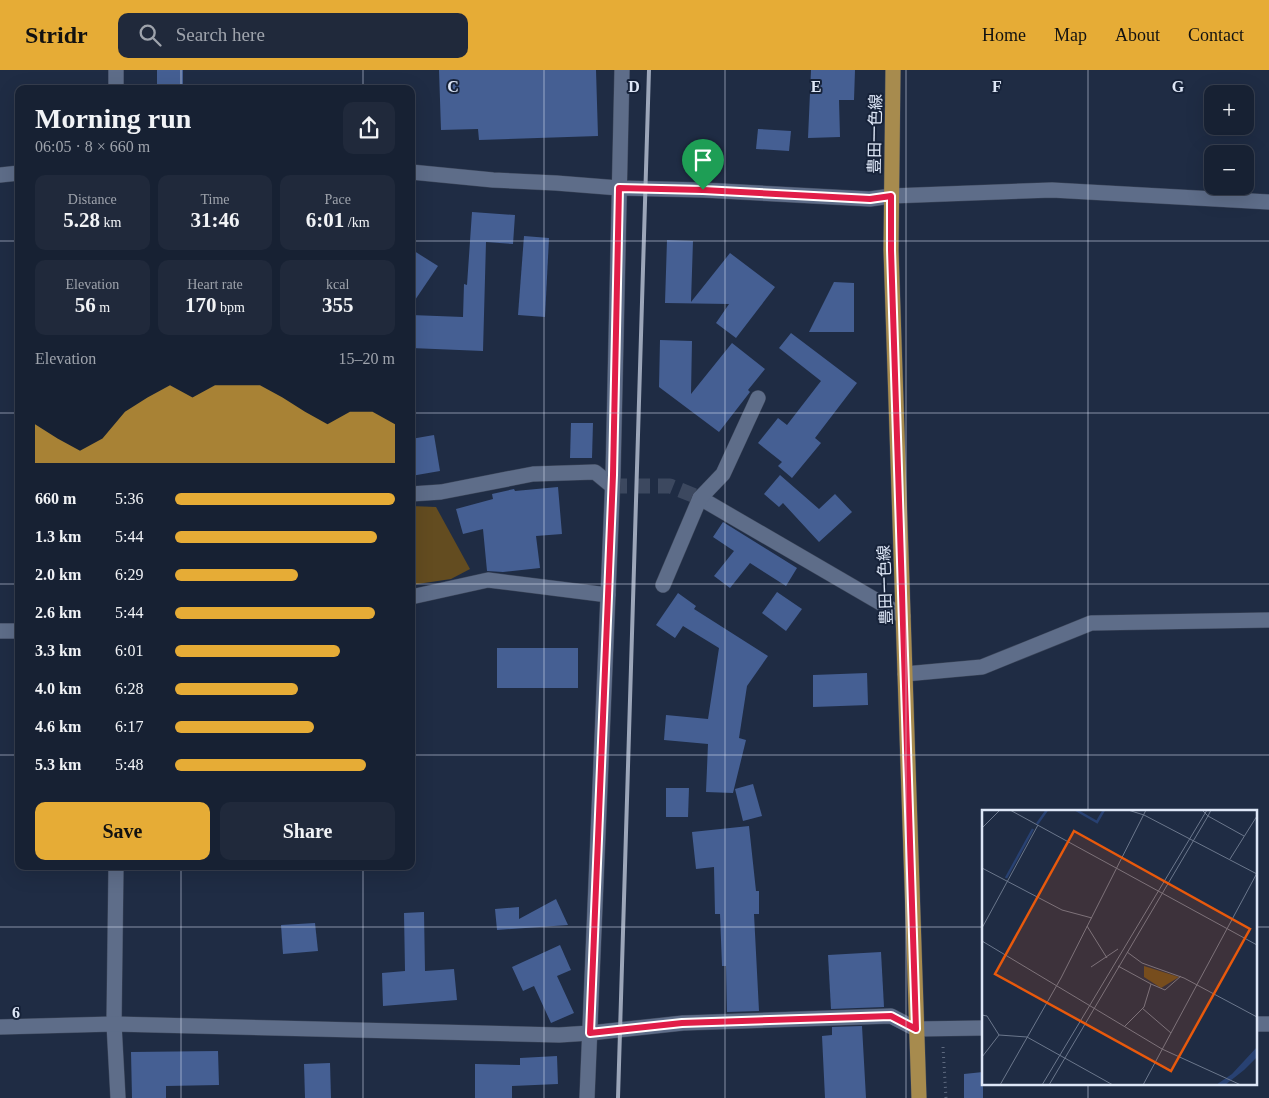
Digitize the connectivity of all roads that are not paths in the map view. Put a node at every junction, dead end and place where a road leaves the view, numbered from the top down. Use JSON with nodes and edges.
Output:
{"nodes":[{"id":1,"x":116,"y":70,"type":"edge"},
{"id":2,"x":622,"y":70,"type":"edge"},
{"id":3,"x":893,"y":70,"type":"edge"},
{"id":4,"x":116,"y":85,"type":"edge"},
{"id":5,"x":415,"y":172,"type":"edge"},
{"id":6,"x":15,"y":173,"type":"edge"},
{"id":7,"x":0,"y":175,"type":"edge"},
{"id":8,"x":619,"y":188,"type":"junction"},
{"id":9,"x":891,"y":196,"type":"junction"},
{"id":10,"x":1269,"y":202,"type":"edge"},
{"id":11,"x":758,"y":398,"type":"dead end"},
{"id":12,"x":612,"y":486,"type":"junction"},
{"id":13,"x":415,"y":494,"type":"edge"},
{"id":14,"x":700,"y":498,"type":"junction"},
{"id":15,"x":663,"y":585,"type":"dead end"},
{"id":16,"x":608,"y":595,"type":"junction"},
{"id":17,"x":415,"y":596,"type":"edge"},
{"id":18,"x":903,"y":616,"type":"junction"},
{"id":19,"x":1269,"y":620,"type":"edge"},
{"id":20,"x":0,"y":631,"type":"edge"},
{"id":21,"x":15,"y":631,"type":"edge"},
{"id":22,"x":905,"y":674,"type":"junction"},
{"id":23,"x":116,"y":870,"type":"edge"},
{"id":24,"x":114,"y":1024,"type":"junction"},
{"id":25,"x":1256,"y":1024,"type":"edge"},
{"id":26,"x":1269,"y":1024,"type":"edge"},
{"id":27,"x":0,"y":1027,"type":"edge"},
{"id":28,"x":982,"y":1028,"type":"edge"},
{"id":29,"x":916,"y":1029,"type":"junction"},
{"id":30,"x":590,"y":1033,"type":"junction"},
{"id":31,"x":118,"y":1098,"type":"edge"},
{"id":32,"x":587,"y":1098,"type":"edge"},
{"id":33,"x":919,"y":1098,"type":"edge"}],
"edges":[{"from":1,"to":4,"type":"street"},
{"from":2,"to":8,"type":"street"},
{"from":3,"to":9,"type":"main road","name":"豊田一色線"},
{"from":5,"to":8,"type":"street"},
{"from":6,"to":7,"type":"street"},
{"from":8,"to":9,"type":"street"},
{"from":8,"to":12,"type":"street"},
{"from":9,"to":10,"type":"street"},
{"from":9,"to":18,"type":"main road","name":"豊田一色線"},
{"from":11,"to":14,"type":"street"},
{"from":12,"to":13,"type":"street"},
{"from":12,"to":16,"type":"street"},
{"from":14,"to":15,"type":"street"},
{"from":14,"to":18,"type":"street"},
{"from":16,"to":17,"type":"street"},
{"from":16,"to":30,"type":"street"},
{"from":18,"to":22,"type":"main road","name":"豊田一色線"},
{"from":19,"to":22,"type":"street"},
{"from":20,"to":21,"type":"street"},
{"from":22,"to":29,"type":"main road","name":"豊田一色線"},
{"from":23,"to":24,"type":"street"},
{"from":24,"to":27,"type":"street"},
{"from":24,"to":30,"type":"street"},
{"from":24,"to":31,"type":"street"},
{"from":25,"to":26,"type":"street"},
{"from":28,"to":29,"type":"street"},
{"from":29,"to":30,"type":"street"},
{"from":29,"to":33,"type":"main road","name":"豊田一色線"},
{"from":30,"to":32,"type":"street"}]}
